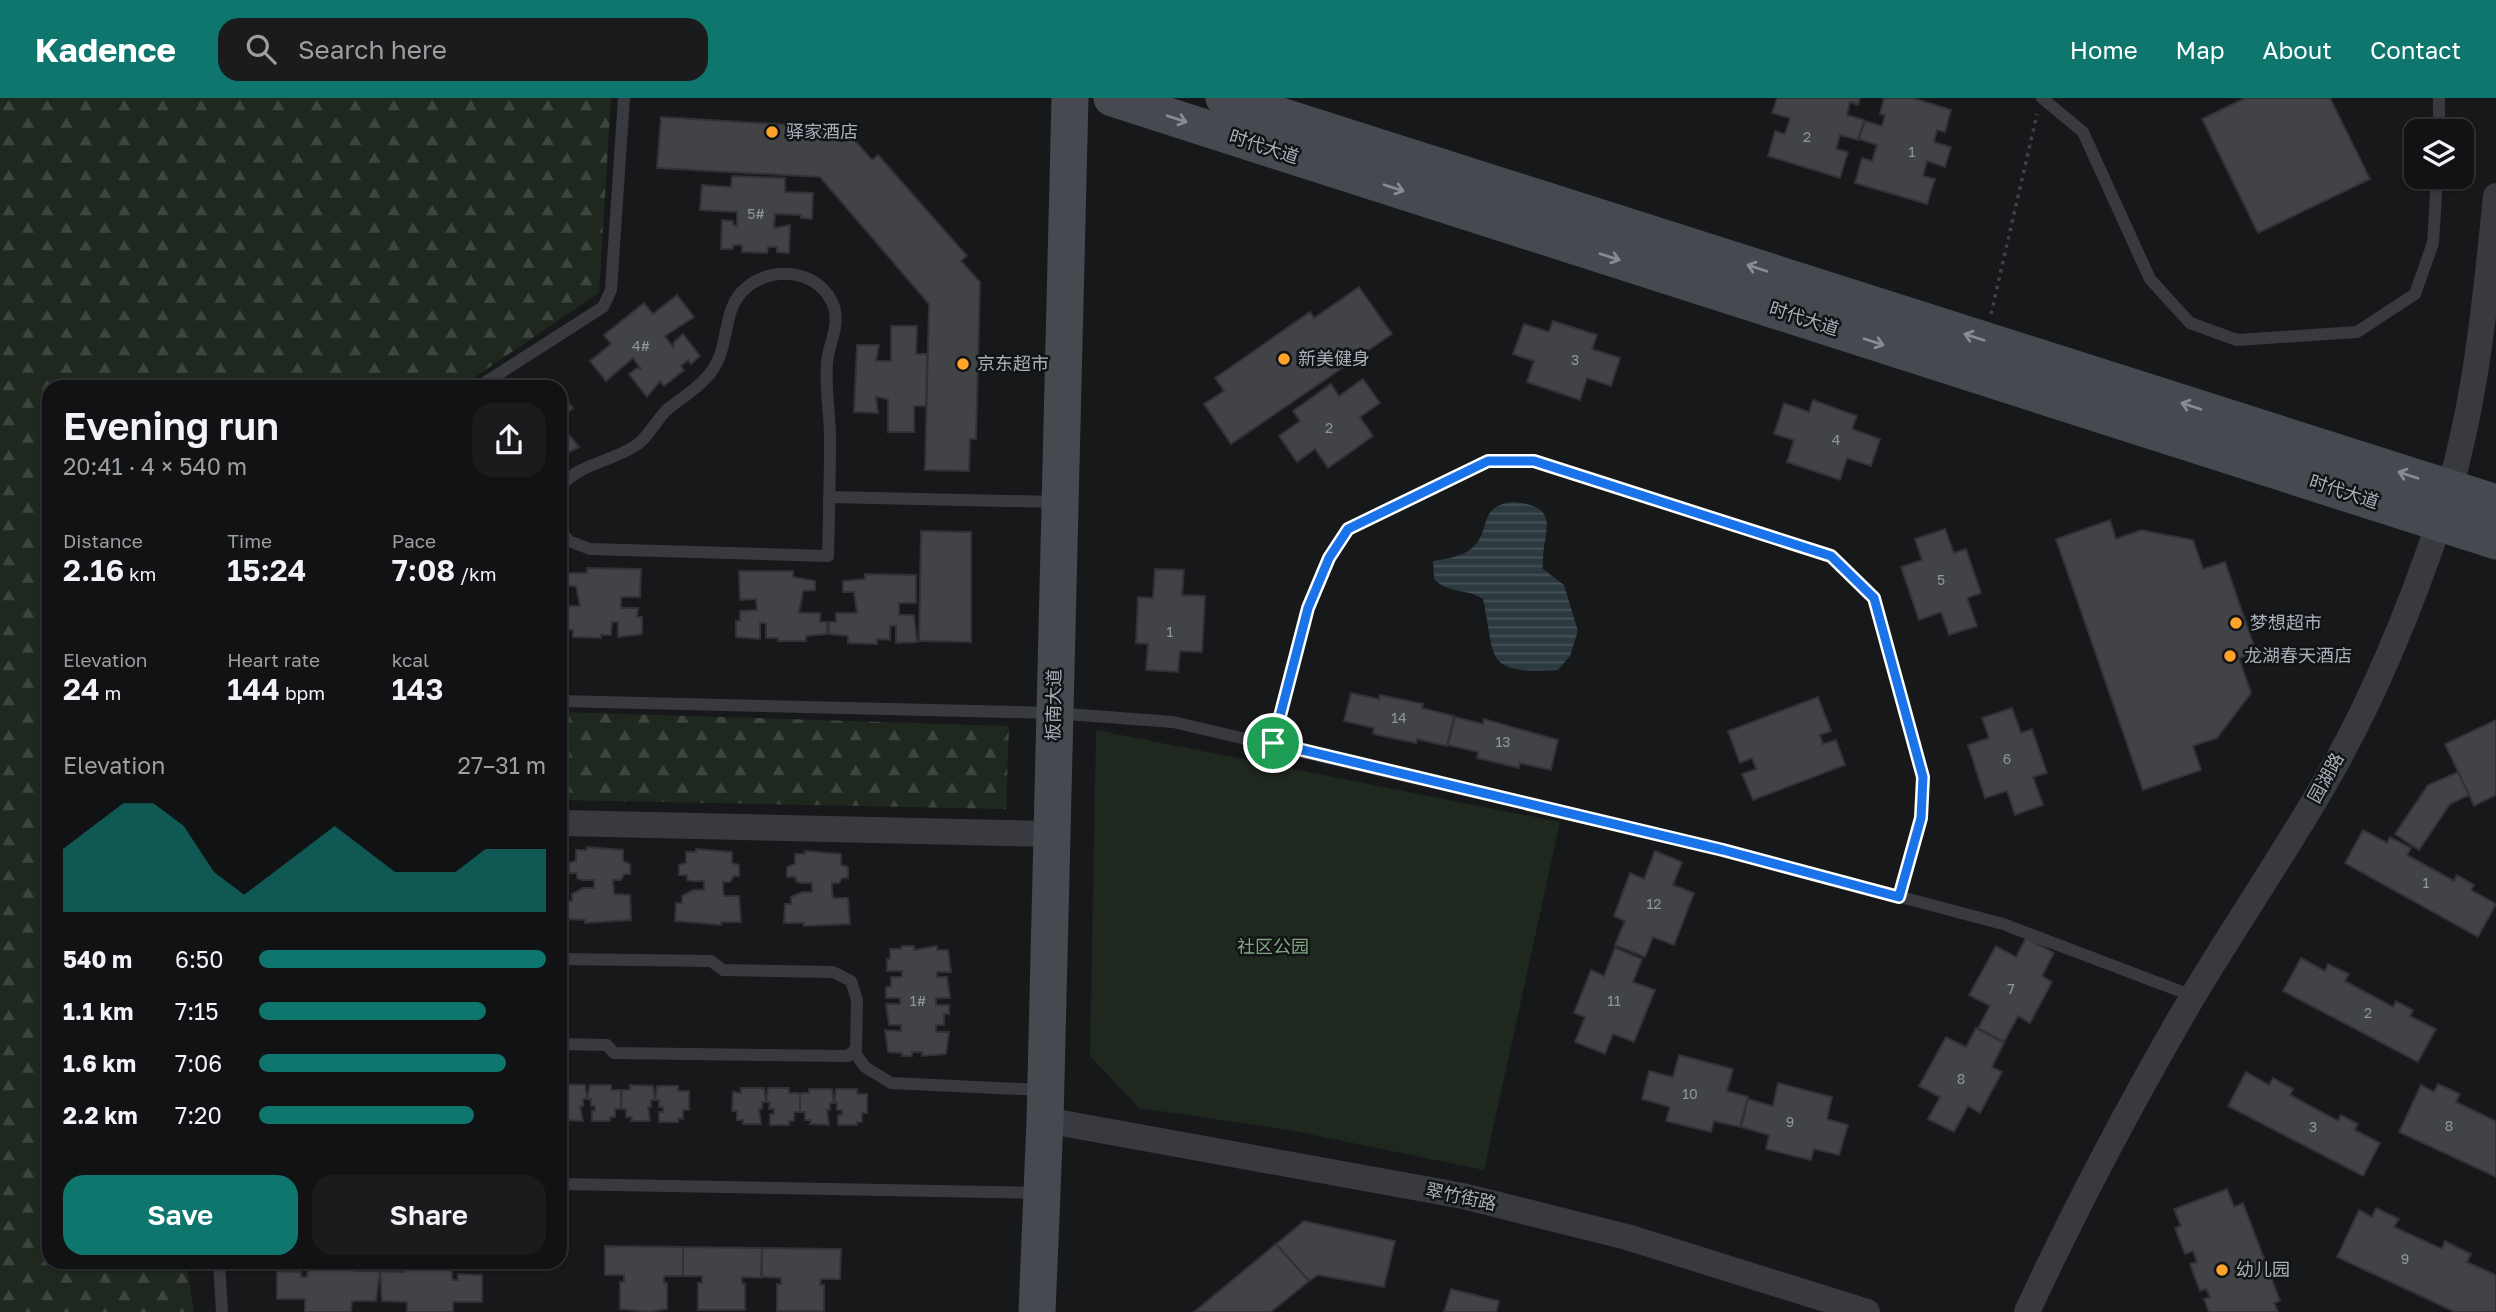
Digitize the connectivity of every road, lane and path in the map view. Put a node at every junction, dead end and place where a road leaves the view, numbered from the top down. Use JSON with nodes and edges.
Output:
{"nodes":[{"id":1,"x":624,"y":98,"type":"edge"},
{"id":2,"x":1070,"y":98,"type":"edge"},
{"id":3,"x":1112,"y":98,"type":"edge"},
{"id":4,"x":1224,"y":98,"type":"edge"},
{"id":5,"x":2042,"y":98,"type":"edge"},
{"id":6,"x":2439,"y":98,"type":"edge"},
{"id":7,"x":2038,"y":111,"type":"dead end"},
{"id":8,"x":2438,"y":119,"type":"edge"},
{"id":9,"x":2436,"y":189,"type":"edge"},
{"id":10,"x":2496,"y":196,"type":"edge"},
{"id":11,"x":1985,"y":340,"type":"junction"},
{"id":12,"x":489,"y":380,"type":"edge"},
{"id":13,"x":567,"y":481,"type":"edge"},
{"id":14,"x":2449,"y":488,"type":"junction"},
{"id":15,"x":829,"y":498,"type":"junction"},
{"id":16,"x":1059,"y":502,"type":"junction"},
{"id":17,"x":2496,"y":503,"type":"edge"},
{"id":18,"x":2439,"y":523,"type":"junction"},
{"id":19,"x":567,"y":539,"type":"edge"},
{"id":20,"x":2496,"y":541,"type":"edge"},
{"id":21,"x":567,"y":701,"type":"edge"},
{"id":22,"x":1054,"y":713,"type":"junction"},
{"id":23,"x":1273,"y":743,"type":"junction"},
{"id":24,"x":567,"y":822,"type":"edge"},
{"id":25,"x":1051,"y":834,"type":"junction"},
{"id":26,"x":1899,"y":897,"type":"junction"},
{"id":27,"x":567,"y":959,"type":"edge"},
{"id":28,"x":2193,"y":996,"type":"junction"},
{"id":29,"x":567,"y":1044,"type":"edge"},
{"id":30,"x":855,"y":1053,"type":"junction"},
{"id":31,"x":1046,"y":1105,"type":"junction"},
{"id":32,"x":567,"y":1184,"type":"edge"},
{"id":33,"x":1042,"y":1193,"type":"junction"},
{"id":34,"x":219,"y":1269,"type":"edge"},
{"id":35,"x":222,"y":1312,"type":"edge"},
{"id":36,"x":1037,"y":1312,"type":"edge"},
{"id":37,"x":1867,"y":1312,"type":"edge"},
{"id":38,"x":2027,"y":1312,"type":"edge"}],
"edges":[{"from":1,"to":12,"type":"lane"},
{"from":2,"to":16,"type":"main road","name":"板南大道"},
{"from":3,"to":18,"type":"main road","name":"时代大道","one_way":true},
{"from":11,"to":4,"type":"main road","name":"时代大道","one_way":true},
{"from":5,"to":9,"type":"lane"},
{"from":6,"to":8,"type":"lane"},
{"from":7,"to":11,"type":"path"},
{"from":10,"to":14,"type":"street","name":"园湖路"},
{"from":14,"to":11,"type":"main road","name":"时代大道","one_way":true},
{"from":13,"to":15,"type":"lane"},
{"from":14,"to":17,"type":"main road","name":"时代大道"},
{"from":14,"to":18,"type":"street","name":"园湖路"},
{"from":15,"to":16,"type":"lane"},
{"from":15,"to":19,"type":"lane"},
{"from":16,"to":22,"type":"main road","name":"板南大道"},
{"from":18,"to":20,"type":"main road","name":"时代大道"},
{"from":18,"to":28,"type":"street","name":"园湖路"},
{"from":21,"to":22,"type":"lane"},
{"from":22,"to":23,"type":"lane"},
{"from":22,"to":25,"type":"main road","name":"板南大道"},
{"from":23,"to":26,"type":"lane"},
{"from":23,"to":26,"type":"lane"},
{"from":24,"to":25,"type":"street"},
{"from":25,"to":31,"type":"main road","name":"板南大道"},
{"from":26,"to":28,"type":"lane"},
{"from":27,"to":30,"type":"lane"},
{"from":28,"to":38,"type":"street","name":"园湖路"},
{"from":29,"to":30,"type":"lane"},
{"from":30,"to":31,"type":"lane"},
{"from":31,"to":33,"type":"main road","name":"板南大道"},
{"from":31,"to":37,"type":"street","name":"翠竹街路"},
{"from":32,"to":33,"type":"lane"},
{"from":33,"to":36,"type":"main road","name":"板南大道"},
{"from":34,"to":35,"type":"lane"}]}
